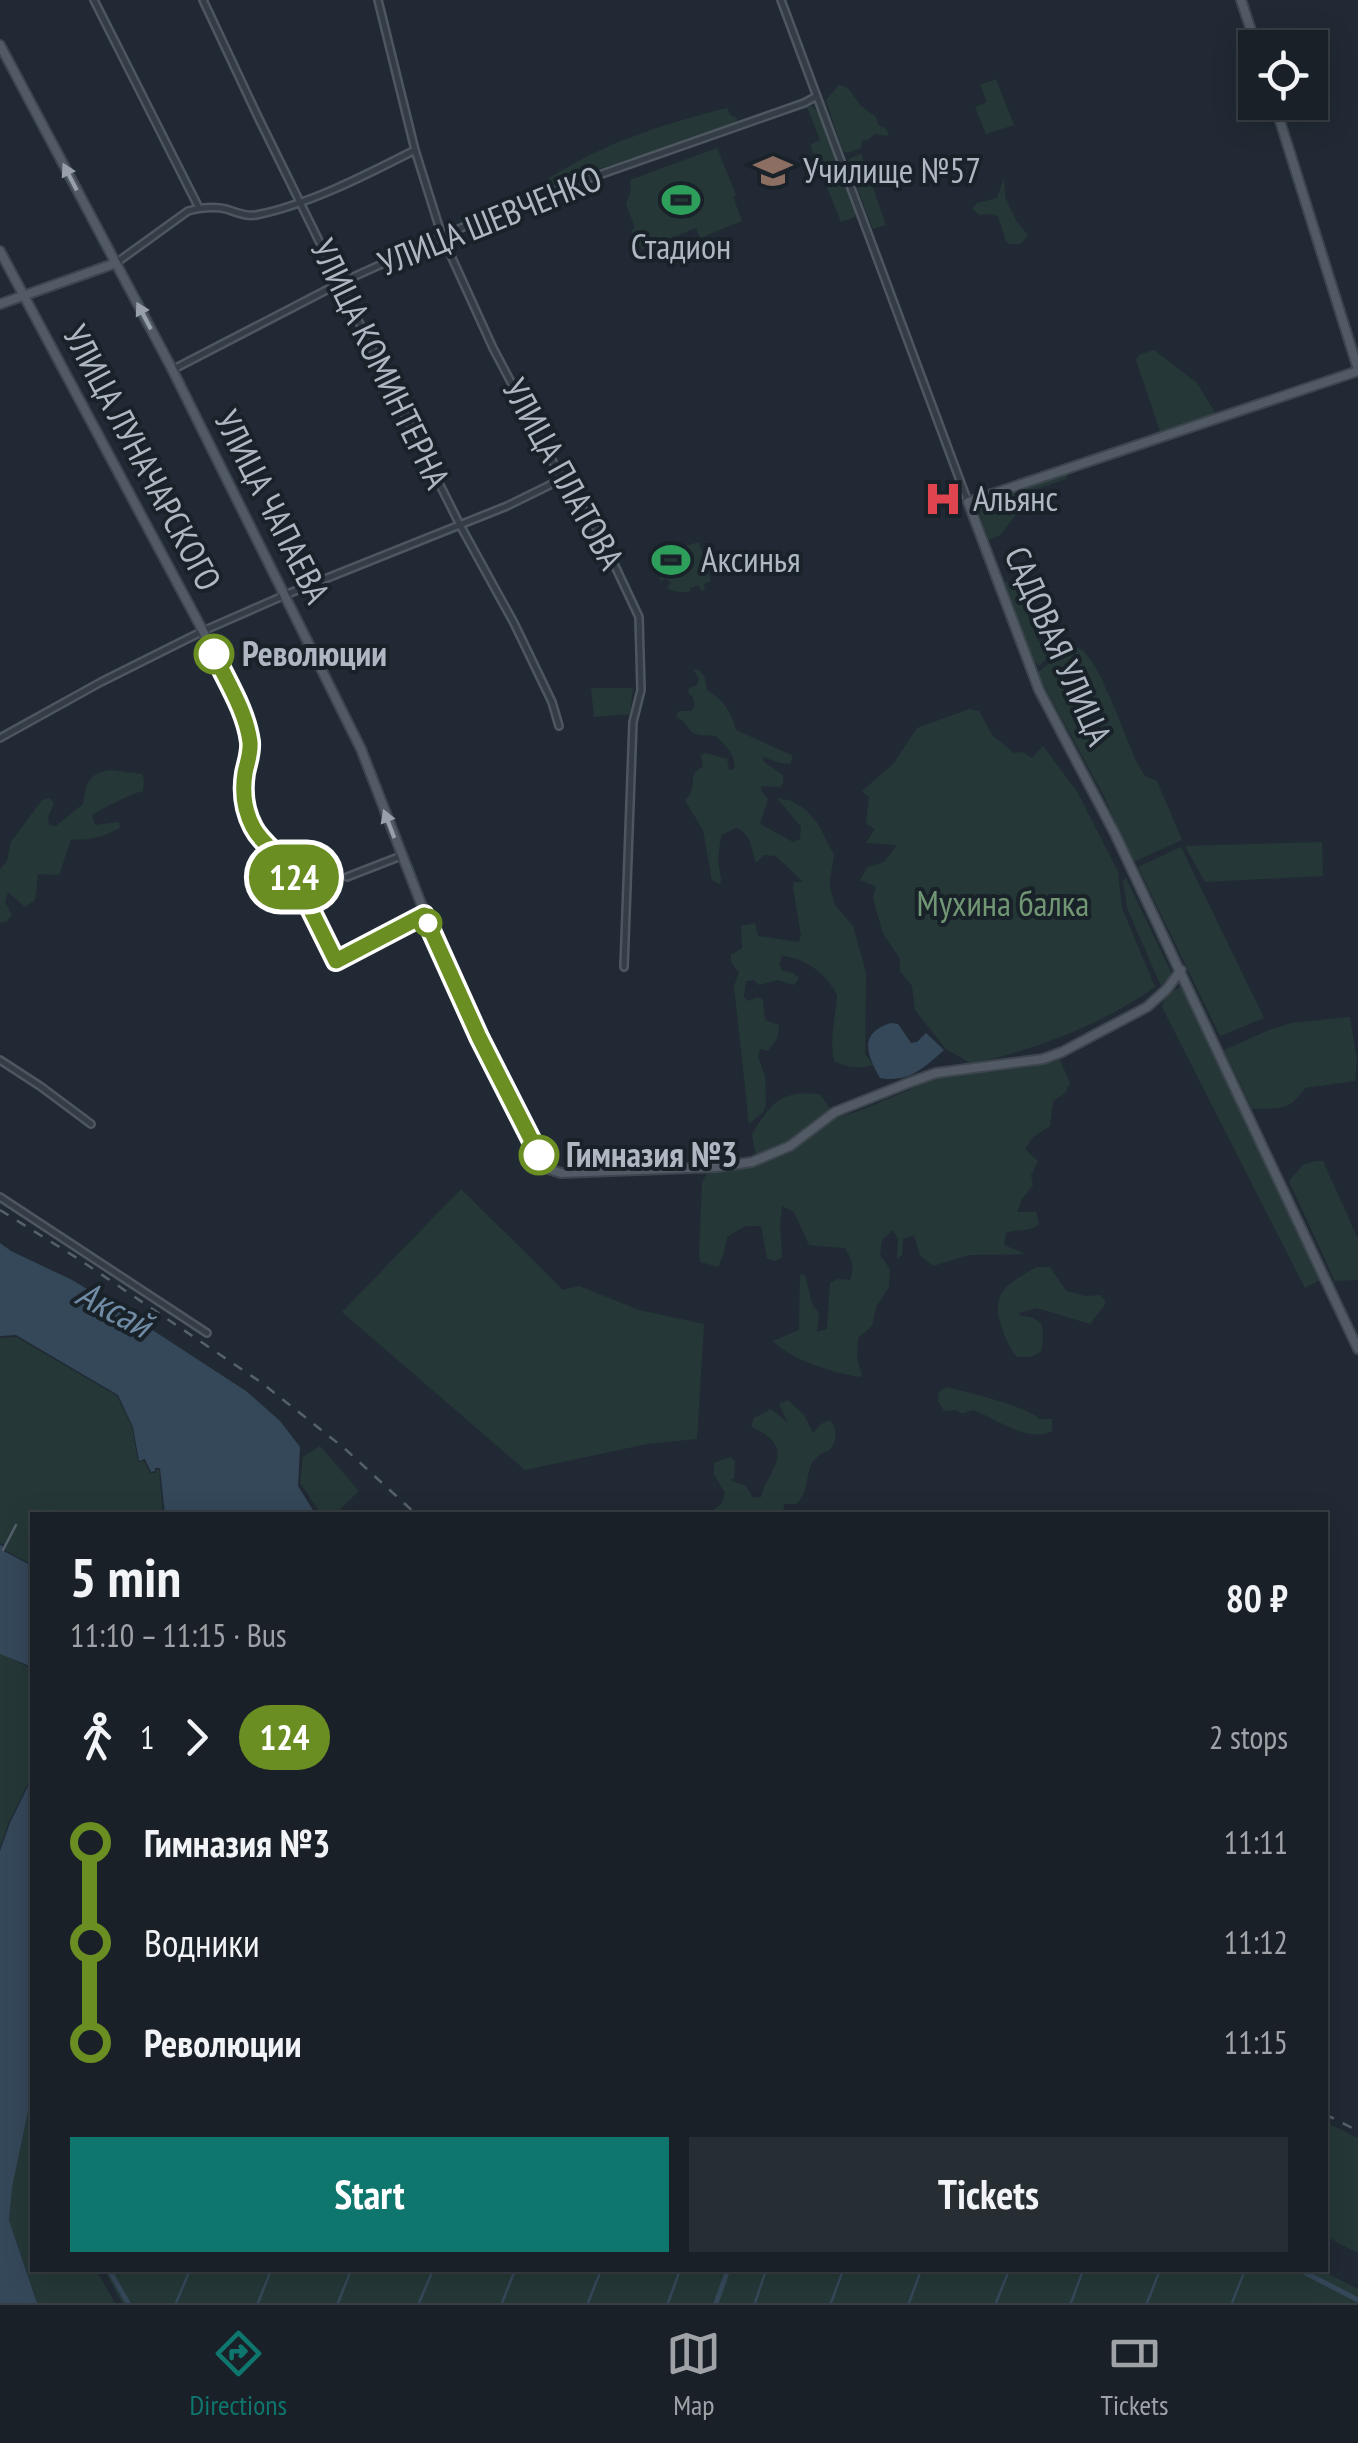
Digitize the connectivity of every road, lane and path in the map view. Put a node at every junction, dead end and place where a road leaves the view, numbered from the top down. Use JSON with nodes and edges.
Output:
{"nodes":[{"id":1,"x":94,"y":0,"type":"edge"},
{"id":2,"x":203,"y":0,"type":"edge"},
{"id":3,"x":378,"y":0,"type":"edge"},
{"id":4,"x":782,"y":0,"type":"edge"},
{"id":5,"x":1241,"y":0,"type":"edge"},
{"id":6,"x":1250,"y":30,"type":"edge"},
{"id":7,"x":0,"y":46,"type":"edge"},
{"id":8,"x":817,"y":96,"type":"junction"},
{"id":9,"x":1280,"y":120,"type":"edge"},
{"id":10,"x":416,"y":150,"type":"junction"},
{"id":11,"x":300,"y":202,"type":"junction"},
{"id":12,"x":200,"y":208,"type":"junction"},
{"id":13,"x":442,"y":236,"type":"junction"},
{"id":14,"x":0,"y":251,"type":"edge"},
{"id":15,"x":116,"y":263,"type":"junction"},
{"id":16,"x":340,"y":284,"type":"junction"},
{"id":17,"x":25,"y":295,"type":"junction"},
{"id":18,"x":0,"y":304,"type":"edge"},
{"id":19,"x":172,"y":370,"type":"junction"},
{"id":20,"x":1358,"y":370,"type":"edge"},
{"id":21,"x":562,"y":478,"type":"junction"},
{"id":22,"x":968,"y":502,"type":"junction"},
{"id":23,"x":460,"y":525,"type":"junction"},
{"id":24,"x":285,"y":595,"type":"junction"},
{"id":25,"x":203,"y":631,"type":"junction"},
{"id":26,"x":560,"y":726,"type":"dead end"},
{"id":27,"x":0,"y":738,"type":"edge"},
{"id":28,"x":401,"y":856,"type":"junction"},
{"id":29,"x":347,"y":877,"type":"dead end"},
{"id":30,"x":424,"y":915,"type":"junction"},
{"id":31,"x":624,"y":967,"type":"dead end"},
{"id":32,"x":1181,"y":970,"type":"junction"},
{"id":33,"x":1189,"y":988,"type":"junction"},
{"id":34,"x":1167,"y":989,"type":"junction"},
{"id":35,"x":0,"y":1060,"type":"edge"},
{"id":36,"x":91,"y":1124,"type":"dead end"},
{"id":37,"x":0,"y":1197,"type":"edge"},
{"id":38,"x":207,"y":1333,"type":"dead end"},
{"id":39,"x":1358,"y":1349,"type":"edge"}],
"edges":[{"from":1,"to":12,"type":"street"},
{"from":2,"to":11,"type":"street","name":"УЛИЦА КОМИНТЕРНА"},
{"from":3,"to":10,"type":"street","name":"УЛИЦА ПЛАТОВА"},
{"from":4,"to":8,"type":"street","name":"САДОВАЯ УЛИЦА"},
{"from":5,"to":6,"type":"main road"},
{"from":15,"to":7,"type":"main road","name":"УЛИЦА ЧАПАЕВА","one_way":true},
{"from":8,"to":13,"type":"street","name":"УЛИЦА ШЕВЧЕНКО"},
{"from":8,"to":22,"type":"street","name":"САДОВАЯ УЛИЦА"},
{"from":9,"to":20,"type":"main road"},
{"from":10,"to":11,"type":"street"},
{"from":10,"to":13,"type":"street","name":"УЛИЦА ПЛАТОВА"},
{"from":11,"to":12,"type":"street"},
{"from":11,"to":16,"type":"street","name":"УЛИЦА КОМИНТЕРНА"},
{"from":12,"to":15,"type":"street"},
{"from":13,"to":16,"type":"street","name":"УЛИЦА ШЕВЧЕНКО"},
{"from":13,"to":21,"type":"street","name":"УЛИЦА ПЛАТОВА"},
{"from":14,"to":17,"type":"main road","name":"УЛИЦА ЛУНАЧАРСКОГО"},
{"from":15,"to":17,"type":"main road"},
{"from":19,"to":15,"type":"main road","name":"УЛИЦА ЧАПАЕВА","one_way":true},
{"from":16,"to":19,"type":"street","name":"УЛИЦА ШЕВЧЕНКО"},
{"from":16,"to":23,"type":"street","name":"УЛИЦА КОМИНТЕРНА"},
{"from":17,"to":18,"type":"main road"},
{"from":17,"to":25,"type":"main road","name":"УЛИЦА ЛУНАЧАРСКОГО"},
{"from":19,"to":24,"type":"main road","name":"УЛИЦА ЧАПАЕВА"},
{"from":20,"to":22,"type":"main road"},
{"from":21,"to":23,"type":"street"},
{"from":21,"to":31,"type":"street","name":"УЛИЦА ПЛАТОВА"},
{"from":22,"to":32,"type":"main road","name":"САДОВАЯ УЛИЦА"},
{"from":23,"to":24,"type":"street"},
{"from":23,"to":26,"type":"street","name":"УЛИЦА КОМИНТЕРНА"},
{"from":24,"to":25,"type":"street"},
{"from":28,"to":24,"type":"main road","name":"УЛИЦА ЧАПАЕВА","one_way":true},
{"from":25,"to":27,"type":"street"},
{"from":25,"to":30,"type":"main road","name":"УЛИЦА ЛУНАЧАРСКОГО"},
{"from":28,"to":29,"type":"street"},
{"from":28,"to":30,"type":"main road","name":"УЛИЦА ЧАПАЕВА"},
{"from":30,"to":34,"type":"main road","name":"УЛИЦА ЧАПАЕВА"},
{"from":32,"to":33,"type":"main road","name":"САДОВАЯ УЛИЦА"},
{"from":32,"to":34,"type":"main road"},
{"from":33,"to":34,"type":"main road"},
{"from":33,"to":39,"type":"main road","name":"САДОВАЯ УЛИЦА"},
{"from":35,"to":36,"type":"street"},
{"from":37,"to":38,"type":"street"}]}
